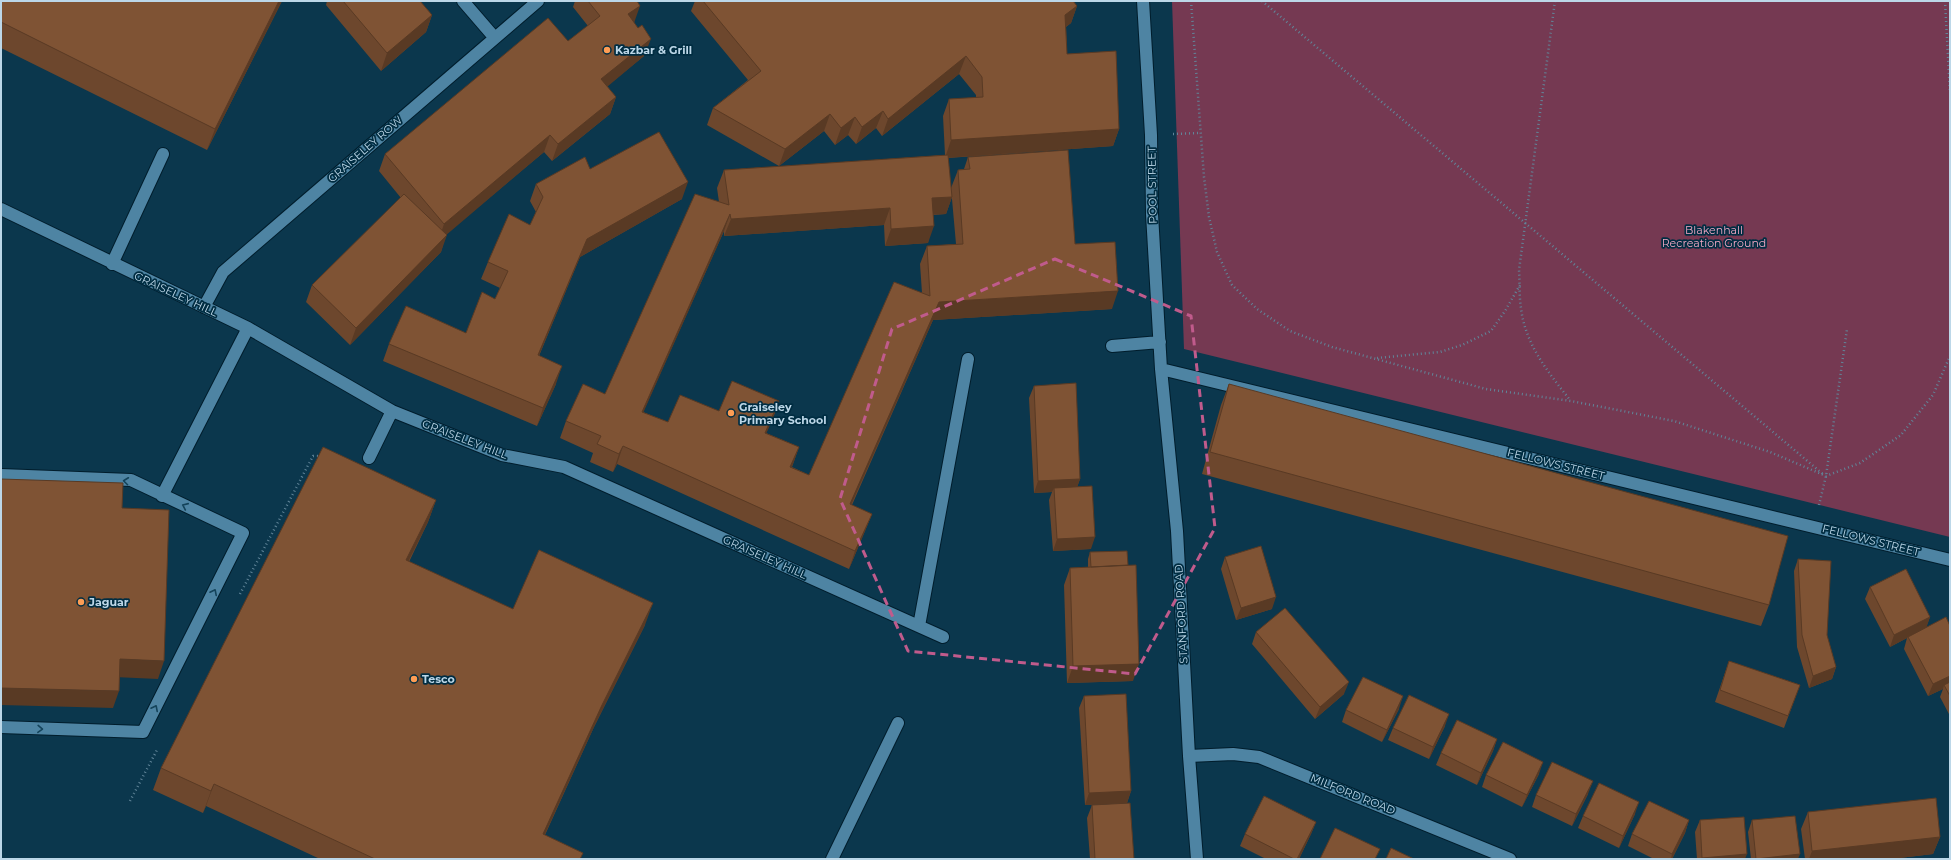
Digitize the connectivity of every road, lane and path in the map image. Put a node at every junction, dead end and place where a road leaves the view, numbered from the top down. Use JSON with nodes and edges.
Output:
{"nodes":[{"id":1,"x":463,"y":1,"type":"edge"},
{"id":2,"x":538,"y":1,"type":"edge"},
{"id":3,"x":1143,"y":1,"type":"edge"},
{"id":4,"x":1191,"y":1,"type":"edge"},
{"id":5,"x":1262,"y":1,"type":"edge"},
{"id":6,"x":1555,"y":1,"type":"edge"},
{"id":7,"x":1945,"y":1,"type":"edge"},
{"id":8,"x":494,"y":37,"type":"junction"},
{"id":9,"x":1950,"y":93,"type":"edge"},
{"id":10,"x":163,"y":154,"type":"dead end"},
{"id":11,"x":1,"y":209,"type":"edge"},
{"id":12,"x":1525,"y":222,"type":"junction"},
{"id":13,"x":112,"y":264,"type":"junction"},
{"id":14,"x":1520,"y":285,"type":"junction"},
{"id":15,"x":204,"y":307,"type":"junction"},
{"id":16,"x":248,"y":328,"type":"junction"},
{"id":17,"x":1847,"y":329,"type":"dead end"},
{"id":18,"x":1160,"y":342,"type":"junction"},
{"id":19,"x":1112,"y":346,"type":"dead end"},
{"id":20,"x":1950,"y":356,"type":"edge"},
{"id":21,"x":1374,"y":358,"type":"junction"},
{"id":22,"x":968,"y":359,"type":"dead end"},
{"id":23,"x":1162,"y":369,"type":"junction"},
{"id":24,"x":1570,"y":401,"type":"junction"},
{"id":25,"x":392,"y":411,"type":"junction"},
{"id":26,"x":328,"y":456,"type":"edge"},
{"id":27,"x":369,"y":458,"type":"dead end"},
{"id":28,"x":1,"y":475,"type":"edge"},
{"id":29,"x":1826,"y":476,"type":"junction"},
{"id":30,"x":162,"y":496,"type":"junction"},
{"id":31,"x":1813,"y":526,"type":"junction"},
{"id":32,"x":1950,"y":560,"type":"edge"},
{"id":33,"x":238,"y":597,"type":"dead end"},
{"id":34,"x":919,"y":626,"type":"junction"},
{"id":35,"x":943,"y":637,"type":"dead end"},
{"id":36,"x":898,"y":723,"type":"dead end"},
{"id":37,"x":1,"y":727,"type":"edge"},
{"id":38,"x":160,"y":745,"type":"dead end"},
{"id":39,"x":1189,"y":756,"type":"junction"},
{"id":40,"x":130,"y":801,"type":"dead end"},
{"id":41,"x":832,"y":859,"type":"edge"},
{"id":42,"x":1197,"y":859,"type":"edge"},
{"id":43,"x":1510,"y":859,"type":"edge"}],
"edges":[{"from":1,"to":8,"type":"street"},
{"from":2,"to":8,"type":"street","name":"GRAISELEY ROW"},
{"from":3,"to":18,"type":"street","name":"POOL STREET"},
{"from":4,"to":21,"type":"path"},
{"from":5,"to":12,"type":"path"},
{"from":6,"to":12,"type":"path"},
{"from":7,"to":9,"type":"path"},
{"from":8,"to":15,"type":"street","name":"GRAISELEY ROW"},
{"from":10,"to":13,"type":"street"},
{"from":11,"to":13,"type":"street","name":"GRAISELEY HILL"},
{"from":12,"to":14,"type":"path"},
{"from":12,"to":29,"type":"path"},
{"from":13,"to":15,"type":"street","name":"GRAISELEY HILL"},
{"from":14,"to":21,"type":"path"},
{"from":14,"to":24,"type":"path"},
{"from":15,"to":16,"type":"street","name":"GRAISELEY HILL"},
{"from":16,"to":25,"type":"street","name":"GRAISELEY HILL"},
{"from":16,"to":30,"type":"street"},
{"from":17,"to":29,"type":"path"},
{"from":18,"to":19,"type":"street"},
{"from":18,"to":23,"type":"street","name":"POOL STREET"},
{"from":20,"to":29,"type":"path"},
{"from":21,"to":24,"type":"path"},
{"from":22,"to":34,"type":"street"},
{"from":23,"to":31,"type":"street","name":"FELLOWS STREET"},
{"from":23,"to":39,"type":"street","name":"STANFORD ROAD"},
{"from":24,"to":29,"type":"path"},
{"from":25,"to":27,"type":"street"},
{"from":25,"to":34,"type":"street","name":"GRAISELEY HILL"},
{"from":26,"to":33,"type":"path"},
{"from":30,"to":28,"type":"street","one_way":true},
{"from":29,"to":31,"type":"path"},
{"from":37,"to":30,"type":"street","one_way":true},
{"from":31,"to":32,"type":"street","name":"FELLOWS STREET"},
{"from":34,"to":35,"type":"street","name":"GRAISELEY HILL"},
{"from":36,"to":41,"type":"street"},
{"from":38,"to":40,"type":"path"},
{"from":39,"to":42,"type":"street","name":"STANFORD ROAD"},
{"from":39,"to":43,"type":"street","name":"MILFORD ROAD"}]}
